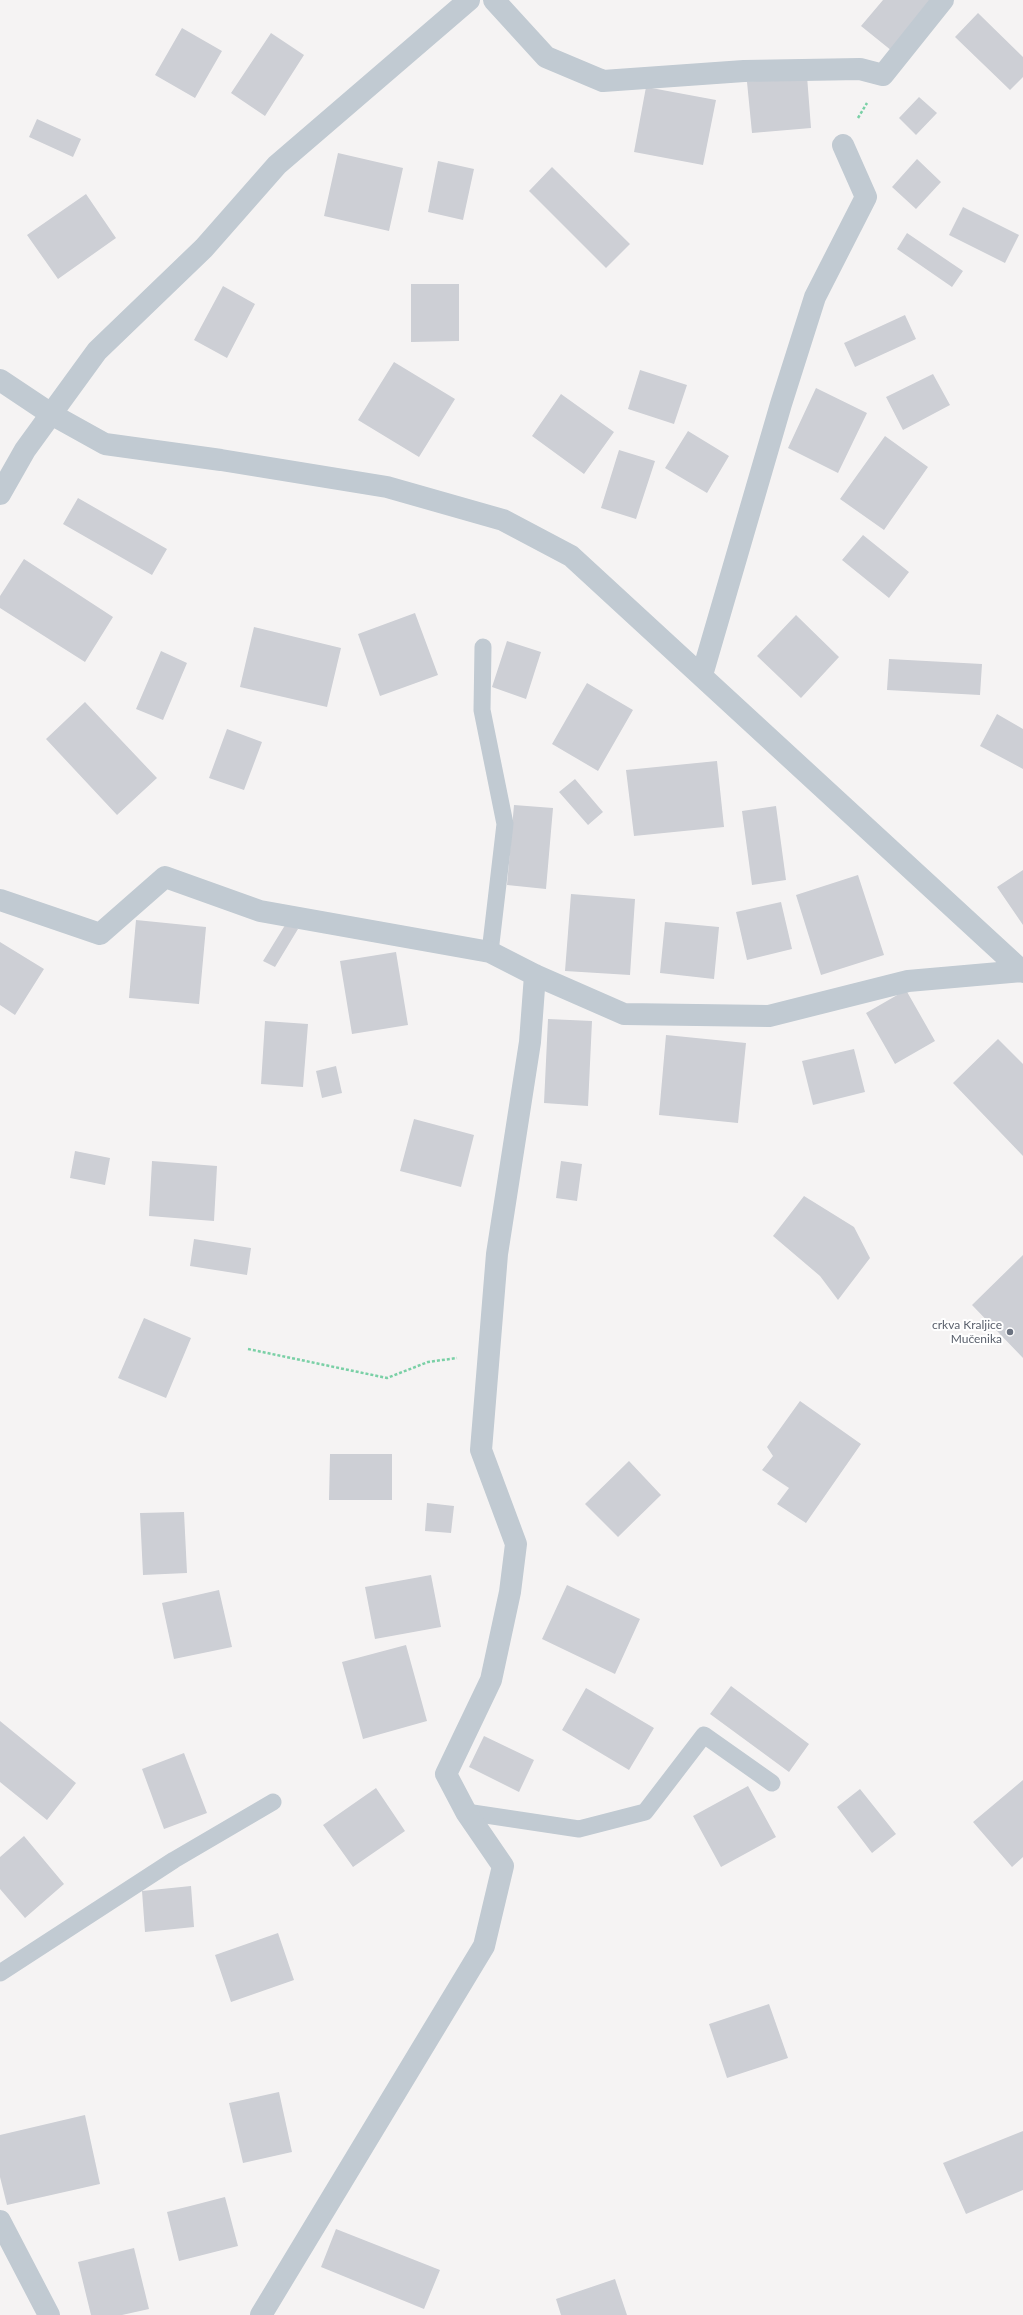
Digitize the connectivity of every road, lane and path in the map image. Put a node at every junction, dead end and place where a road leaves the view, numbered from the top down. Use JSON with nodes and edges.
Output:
{"nodes":[{"id":1,"x":469,"y":0,"type":"edge"},
{"id":2,"x":494,"y":0,"type":"edge"},
{"id":3,"x":943,"y":0,"type":"edge"},
{"id":4,"x":883,"y":75,"type":"junction"},
{"id":5,"x":842,"y":145,"type":"joint"},
{"id":6,"x":0,"y":380,"type":"edge"},
{"id":7,"x":51,"y":414,"type":"junction"},
{"id":8,"x":0,"y":494,"type":"edge"},
{"id":9,"x":483,"y":647,"type":"dead end"},
{"id":10,"x":702,"y":675,"type":"junction"},
{"id":11,"x":0,"y":900,"type":"edge"},
{"id":12,"x":490,"y":952,"type":"junction"},
{"id":13,"x":1023,"y":971,"type":"edge"},
{"id":14,"x":535,"y":976,"type":"junction"},
{"id":15,"x":248,"y":1349,"type":"dead end"},
{"id":16,"x":489,"y":1353,"type":"junction"},
{"id":17,"x":772,"y":1783,"type":"dead end"},
{"id":18,"x":273,"y":1802,"type":"dead end"},
{"id":19,"x":466,"y":1812,"type":"junction"},
{"id":20,"x":0,"y":1973,"type":"edge"},
{"id":21,"x":0,"y":2221,"type":"edge"},
{"id":22,"x":49,"y":2315,"type":"edge"},
{"id":23,"x":261,"y":2315,"type":"edge"}],
"edges":[{"from":1,"to":7,"type":"street"},
{"from":2,"to":4,"type":"street"},
{"from":3,"to":4,"type":"street"},
{"from":4,"to":5,"type":"path"},
{"from":5,"to":10,"type":"street"},
{"from":6,"to":7,"type":"street"},
{"from":7,"to":8,"type":"street"},
{"from":7,"to":10,"type":"street"},
{"from":9,"to":12,"type":"lane"},
{"from":10,"to":13,"type":"street"},
{"from":11,"to":12,"type":"street"},
{"from":12,"to":14,"type":"street"},
{"from":13,"to":14,"type":"street"},
{"from":14,"to":16,"type":"street"},
{"from":15,"to":16,"type":"path"},
{"from":16,"to":19,"type":"street"},
{"from":17,"to":19,"type":"lane"},
{"from":18,"to":20,"type":"lane"},
{"from":19,"to":23,"type":"street"},
{"from":21,"to":22,"type":"street"}]}
